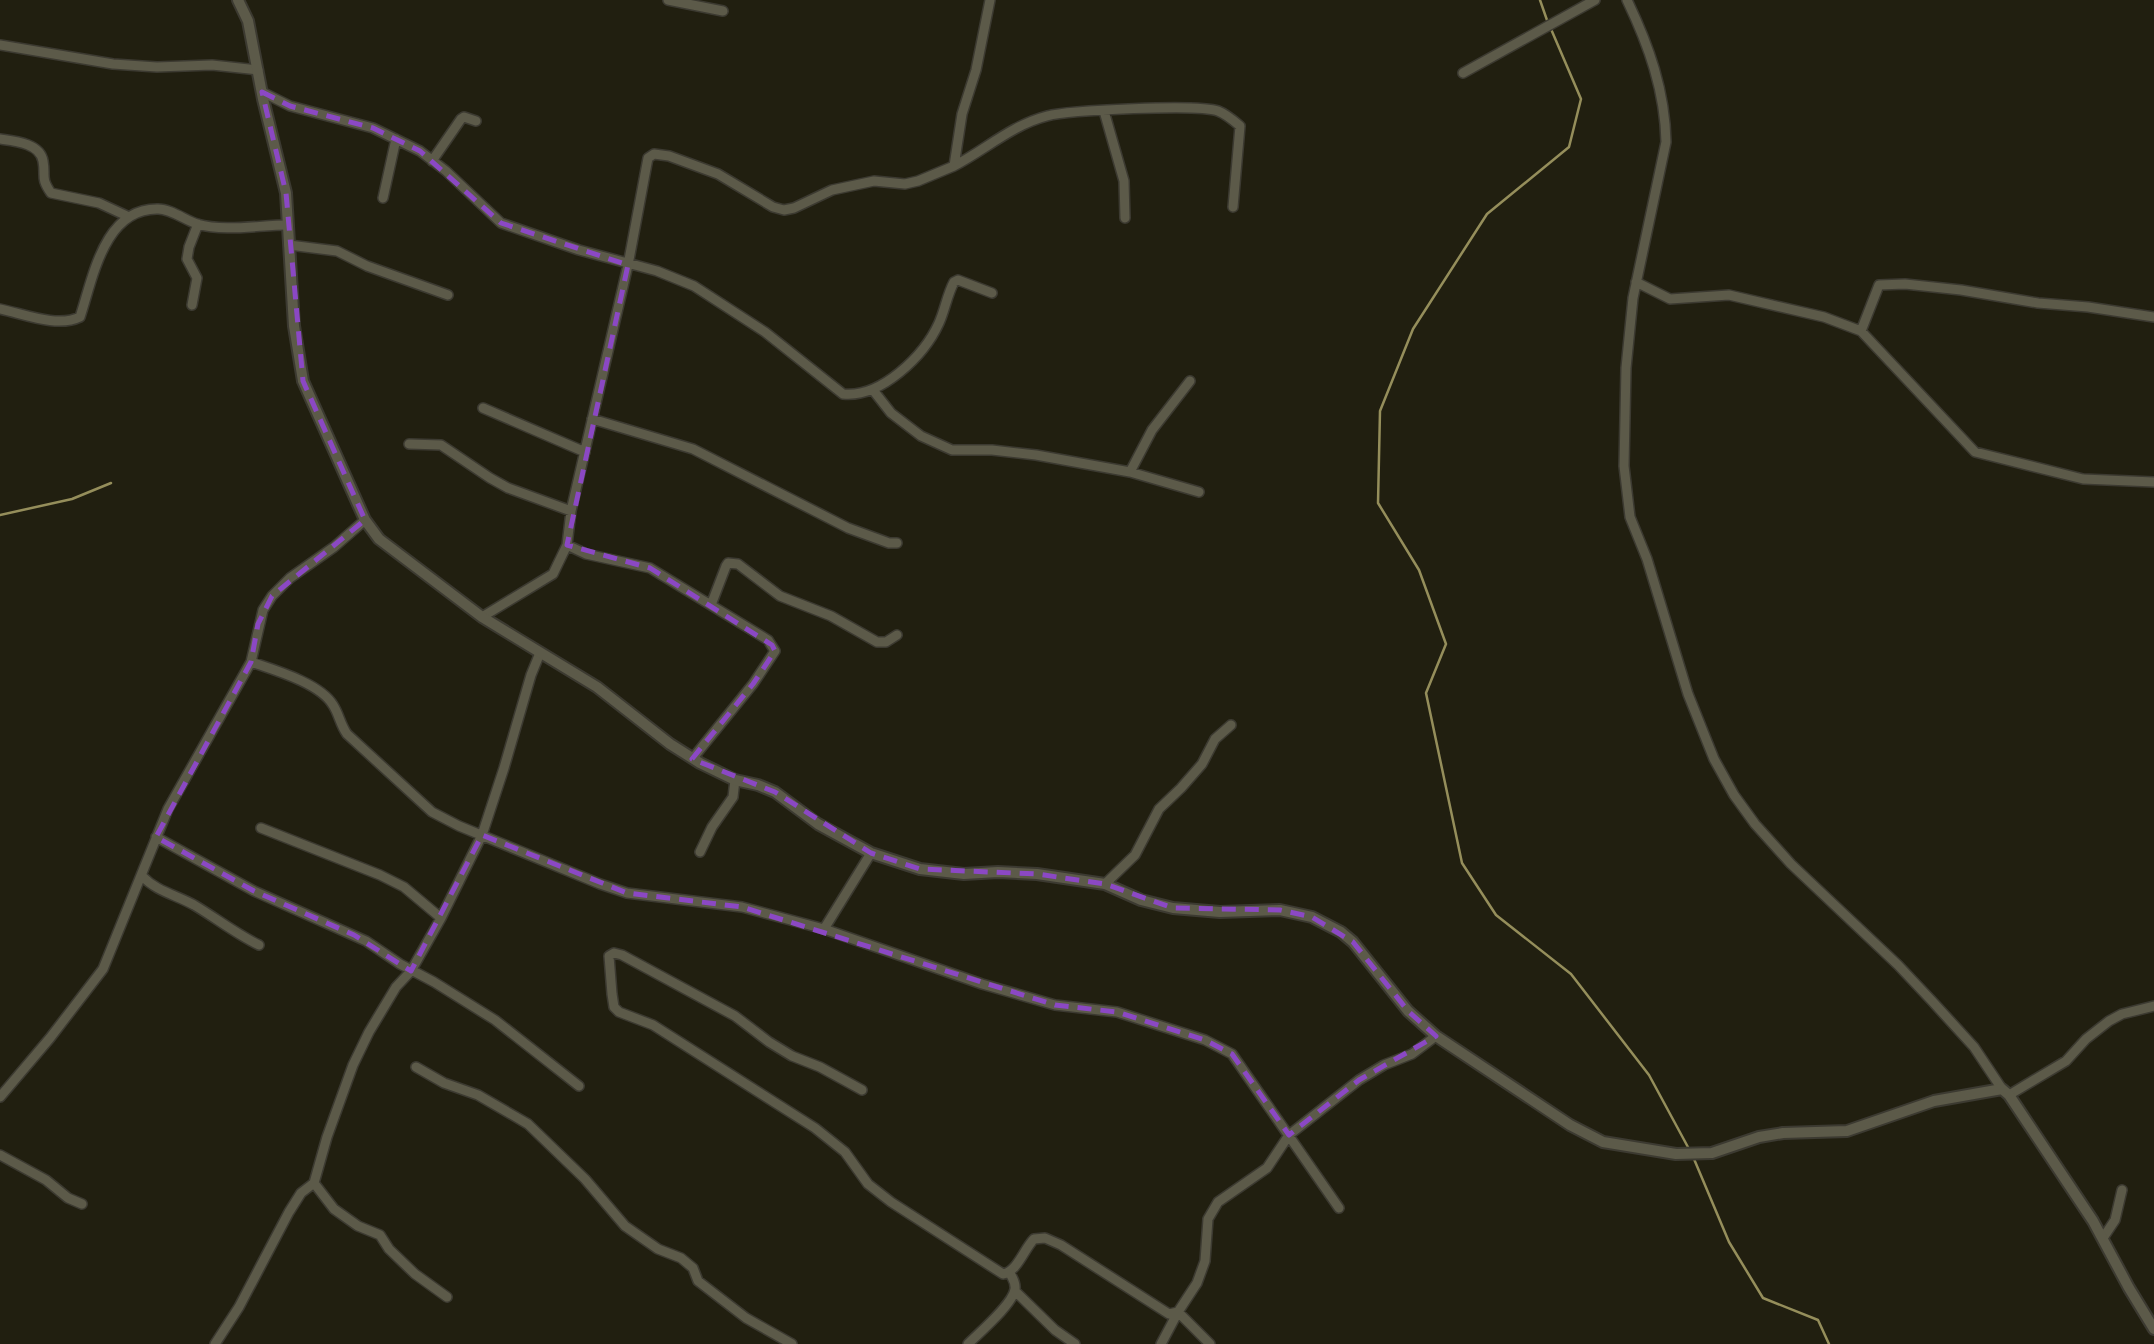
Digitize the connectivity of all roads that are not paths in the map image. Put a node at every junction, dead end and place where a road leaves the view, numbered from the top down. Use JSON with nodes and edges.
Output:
{"nodes":[{"id":1,"x":237,"y":0,"type":"edge"},
{"id":2,"x":668,"y":0,"type":"edge"},
{"id":3,"x":990,"y":0,"type":"edge"},
{"id":4,"x":1595,"y":0,"type":"edge"},
{"id":5,"x":1627,"y":0,"type":"edge"},
{"id":6,"x":723,"y":11,"type":"dead end"},
{"id":7,"x":0,"y":45,"type":"edge"},
{"id":8,"x":258,"y":70,"type":"junction"},
{"id":9,"x":1463,"y":73,"type":"dead end"},
{"id":10,"x":262,"y":92,"type":"junction"},
{"id":11,"x":1104,"y":111,"type":"junction"},
{"id":12,"x":476,"y":121,"type":"dead end"},
{"id":13,"x":0,"y":139,"type":"edge"},
{"id":14,"x":396,"y":139,"type":"junction"},
{"id":15,"x":432,"y":161,"type":"junction"},
{"id":16,"x":954,"y":166,"type":"junction"},
{"id":17,"x":383,"y":198,"type":"dead end"},
{"id":18,"x":1233,"y":206,"type":"dead end"},
{"id":19,"x":127,"y":216,"type":"junction"},
{"id":20,"x":1125,"y":218,"type":"dead end"},
{"id":21,"x":198,"y":225,"type":"junction"},
{"id":22,"x":288,"y":225,"type":"junction"},
{"id":23,"x":289,"y":245,"type":"junction"},
{"id":24,"x":628,"y":265,"type":"junction"},
{"id":25,"x":1636,"y":282,"type":"junction"},
{"id":26,"x":992,"y":293,"type":"dead end"},
{"id":27,"x":449,"y":295,"type":"dead end"},
{"id":28,"x":192,"y":305,"type":"dead end"},
{"id":29,"x":0,"y":309,"type":"edge"},
{"id":30,"x":2154,"y":317,"type":"edge"},
{"id":31,"x":1861,"y":331,"type":"junction"},
{"id":32,"x":1190,"y":381,"type":"dead end"},
{"id":33,"x":873,"y":390,"type":"junction"},
{"id":34,"x":483,"y":408,"type":"dead end"},
{"id":35,"x":592,"y":419,"type":"junction"},
{"id":36,"x":409,"y":444,"type":"dead end"},
{"id":37,"x":585,"y":452,"type":"junction"},
{"id":38,"x":1130,"y":472,"type":"junction"},
{"id":39,"x":2154,"y":482,"type":"edge"},
{"id":40,"x":1199,"y":492,"type":"dead end"},
{"id":41,"x":571,"y":511,"type":"junction"},
{"id":42,"x":365,"y":520,"type":"junction"},
{"id":43,"x":897,"y":542,"type":"dead end"},
{"id":44,"x":567,"y":545,"type":"junction"},
{"id":45,"x":711,"y":604,"type":"junction"},
{"id":46,"x":482,"y":617,"type":"junction"},
{"id":47,"x":897,"y":635,"type":"dead end"},
{"id":48,"x":540,"y":653,"type":"junction"},
{"id":49,"x":251,"y":662,"type":"junction"},
{"id":50,"x":1231,"y":725,"type":"dead end"},
{"id":51,"x":693,"y":758,"type":"junction"},
{"id":52,"x":735,"y":780,"type":"junction"},
{"id":53,"x":261,"y":828,"type":"dead end"},
{"id":54,"x":482,"y":835,"type":"junction"},
{"id":55,"x":156,"y":837,"type":"junction"},
{"id":56,"x":700,"y":852,"type":"dead end"},
{"id":57,"x":871,"y":853,"type":"junction"},
{"id":58,"x":142,"y":876,"type":"junction"},
{"id":59,"x":1105,"y":884,"type":"junction"},
{"id":60,"x":441,"y":918,"type":"junction"},
{"id":61,"x":824,"y":929,"type":"junction"},
{"id":62,"x":259,"y":945,"type":"dead end"},
{"id":63,"x":411,"y":971,"type":"junction"},
{"id":64,"x":2154,"y":1006,"type":"edge"},
{"id":65,"x":1436,"y":1036,"type":"junction"},
{"id":66,"x":416,"y":1067,"type":"dead end"},
{"id":67,"x":579,"y":1086,"type":"dead end"},
{"id":68,"x":862,"y":1090,"type":"dead end"},
{"id":69,"x":2005,"y":1092,"type":"junction"},
{"id":70,"x":0,"y":1097,"type":"edge"},
{"id":71,"x":1289,"y":1135,"type":"junction"},
{"id":72,"x":0,"y":1155,"type":"edge"},
{"id":73,"x":314,"y":1183,"type":"junction"},
{"id":74,"x":2122,"y":1190,"type":"dead end"},
{"id":75,"x":82,"y":1204,"type":"dead end"},
{"id":76,"x":1339,"y":1208,"type":"dead end"},
{"id":77,"x":2103,"y":1238,"type":"junction"},
{"id":78,"x":1010,"y":1273,"type":"junction"},
{"id":79,"x":1015,"y":1291,"type":"junction"},
{"id":80,"x":447,"y":1297,"type":"dead end"},
{"id":81,"x":1178,"y":1312,"type":"junction"},
{"id":82,"x":2154,"y":1329,"type":"edge"},
{"id":83,"x":215,"y":1344,"type":"edge"},
{"id":84,"x":792,"y":1344,"type":"edge"},
{"id":85,"x":968,"y":1344,"type":"edge"},
{"id":86,"x":1075,"y":1344,"type":"edge"},
{"id":87,"x":1161,"y":1344,"type":"edge"},
{"id":88,"x":1210,"y":1344,"type":"edge"}],
"edges":[{"from":1,"to":8,"type":"street"},
{"from":2,"to":6,"type":"street"},
{"from":3,"to":16,"type":"street"},
{"from":4,"to":9,"type":"street"},
{"from":5,"to":25,"type":"street"},
{"from":7,"to":8,"type":"street"},
{"from":8,"to":10,"type":"street"},
{"from":10,"to":14,"type":"street"},
{"from":10,"to":22,"type":"street"},
{"from":11,"to":16,"type":"street"},
{"from":11,"to":18,"type":"street"},
{"from":11,"to":20,"type":"street"},
{"from":12,"to":15,"type":"street"},
{"from":13,"to":19,"type":"street"},
{"from":14,"to":15,"type":"street"},
{"from":14,"to":17,"type":"street"},
{"from":15,"to":24,"type":"street"},
{"from":16,"to":24,"type":"street"},
{"from":19,"to":21,"type":"street"},
{"from":19,"to":29,"type":"street"},
{"from":21,"to":22,"type":"street"},
{"from":21,"to":28,"type":"street"},
{"from":22,"to":23,"type":"street"},
{"from":23,"to":27,"type":"street"},
{"from":23,"to":42,"type":"street"},
{"from":24,"to":33,"type":"street"},
{"from":24,"to":35,"type":"street"},
{"from":25,"to":31,"type":"street"},
{"from":25,"to":69,"type":"street"},
{"from":26,"to":33,"type":"street"},
{"from":30,"to":31,"type":"street"},
{"from":31,"to":39,"type":"street"},
{"from":32,"to":38,"type":"street"},
{"from":33,"to":38,"type":"street"},
{"from":34,"to":37,"type":"street"},
{"from":35,"to":37,"type":"street"},
{"from":35,"to":43,"type":"street"},
{"from":36,"to":41,"type":"street"},
{"from":37,"to":41,"type":"street"},
{"from":38,"to":40,"type":"street"},
{"from":41,"to":44,"type":"street"},
{"from":42,"to":46,"type":"street"},
{"from":42,"to":49,"type":"street"},
{"from":44,"to":45,"type":"street"},
{"from":44,"to":46,"type":"street"},
{"from":45,"to":47,"type":"street"},
{"from":45,"to":51,"type":"street"},
{"from":46,"to":48,"type":"street"},
{"from":48,"to":51,"type":"street"},
{"from":48,"to":54,"type":"street"},
{"from":49,"to":54,"type":"street"},
{"from":49,"to":55,"type":"street"},
{"from":50,"to":59,"type":"street"},
{"from":51,"to":52,"type":"street"},
{"from":52,"to":56,"type":"street"},
{"from":52,"to":57,"type":"street"},
{"from":53,"to":60,"type":"street"},
{"from":54,"to":60,"type":"street"},
{"from":54,"to":61,"type":"street"},
{"from":55,"to":58,"type":"street"},
{"from":55,"to":63,"type":"street"},
{"from":57,"to":59,"type":"street"},
{"from":57,"to":61,"type":"street"},
{"from":58,"to":62,"type":"street"},
{"from":58,"to":70,"type":"street"},
{"from":59,"to":65,"type":"street"},
{"from":60,"to":63,"type":"street"},
{"from":61,"to":71,"type":"street"},
{"from":63,"to":67,"type":"street"},
{"from":63,"to":73,"type":"street"},
{"from":64,"to":69,"type":"street"},
{"from":65,"to":69,"type":"street"},
{"from":65,"to":71,"type":"street"},
{"from":66,"to":84,"type":"street"},
{"from":68,"to":78,"type":"street"},
{"from":69,"to":77,"type":"street"},
{"from":71,"to":76,"type":"street"},
{"from":71,"to":81,"type":"street"},
{"from":72,"to":75,"type":"street"},
{"from":73,"to":80,"type":"street"},
{"from":73,"to":83,"type":"street"},
{"from":74,"to":77,"type":"street"},
{"from":77,"to":82,"type":"street"},
{"from":78,"to":79,"type":"street"},
{"from":78,"to":81,"type":"street"},
{"from":79,"to":85,"type":"street"},
{"from":79,"to":86,"type":"street"},
{"from":81,"to":87,"type":"street"},
{"from":81,"to":88,"type":"street"}]}
